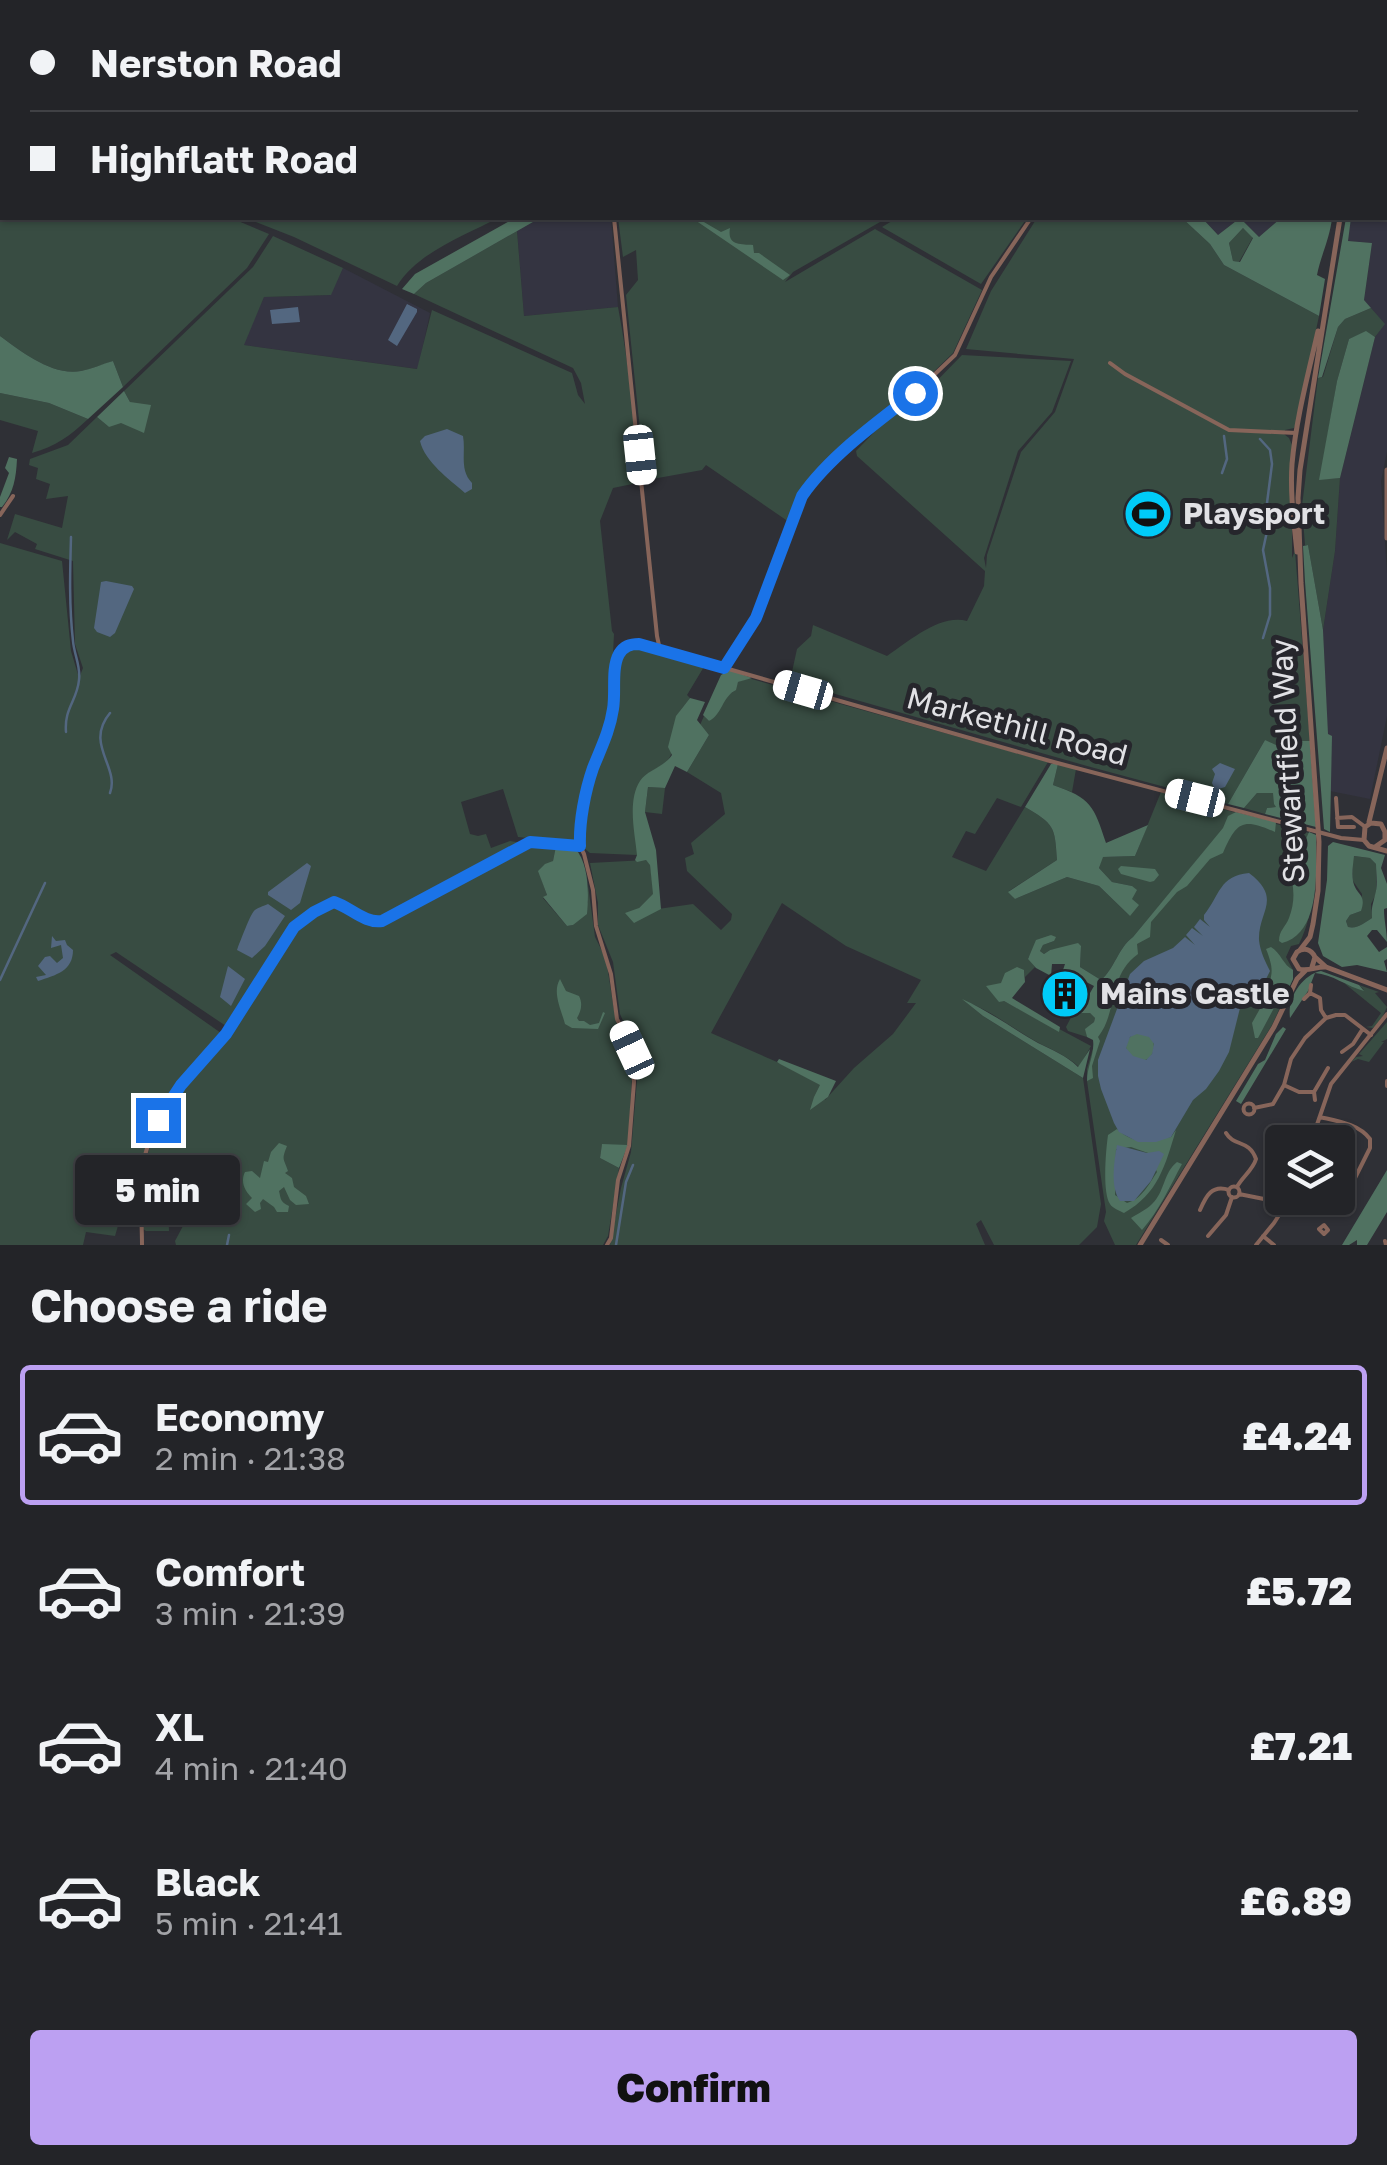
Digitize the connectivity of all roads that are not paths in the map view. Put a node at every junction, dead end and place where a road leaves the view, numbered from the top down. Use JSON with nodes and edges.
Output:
{"nodes":[{"id":1,"x":614,"y":220,"type":"edge"},
{"id":2,"x":1030,"y":220,"type":"edge"},
{"id":3,"x":1340,"y":220,"type":"edge"},
{"id":4,"x":1324,"y":309,"type":"junction"},
{"id":5,"x":1110,"y":363,"type":"dead end"},
{"id":6,"x":1296,"y":433,"type":"junction"},
{"id":7,"x":1387,"y":470,"type":"edge"},
{"id":8,"x":13,"y":496,"type":"dead end"},
{"id":9,"x":0,"y":515,"type":"edge"},
{"id":10,"x":1387,"y":538,"type":"edge"},
{"id":11,"x":1301,"y":583,"type":"junction"},
{"id":12,"x":657,"y":636,"type":"junction"},
{"id":13,"x":648,"y":646,"type":"junction"},
{"id":14,"x":660,"y":650,"type":"junction"},
{"id":15,"x":724,"y":668,"type":"junction"},
{"id":16,"x":1387,"y":748,"type":"edge"},
{"id":17,"x":1336,"y":798,"type":"dead end"},
{"id":18,"x":1373,"y":809,"type":"junction"},
{"id":19,"x":1337,"y":818,"type":"junction"},
{"id":20,"x":1367,"y":825,"type":"junction"},
{"id":21,"x":1354,"y":826,"type":"dead end"},
{"id":22,"x":1385,"y":829,"type":"edge"},
{"id":23,"x":1364,"y":840,"type":"junction"},
{"id":24,"x":580,"y":846,"type":"junction"},
{"id":25,"x":1375,"y":847,"type":"junction"},
{"id":26,"x":1387,"y":852,"type":"edge"},
{"id":27,"x":1310,"y":936,"type":"junction"},
{"id":28,"x":1300,"y":950,"type":"junction"},
{"id":29,"x":1314,"y":956,"type":"junction"},
{"id":30,"x":1296,"y":966,"type":"junction"},
{"id":31,"x":1326,"y":967,"type":"junction"},
{"id":32,"x":1309,"y":969,"type":"junction"},
{"id":33,"x":1296,"y":978,"type":"junction"},
{"id":34,"x":1312,"y":985,"type":"dead end"},
{"id":35,"x":1387,"y":990,"type":"edge"},
{"id":36,"x":1310,"y":992,"type":"junction"},
{"id":37,"x":1304,"y":998,"type":"dead end"},
{"id":38,"x":1387,"y":1014,"type":"edge"},
{"id":39,"x":1326,"y":1018,"type":"junction"},
{"id":40,"x":1363,"y":1028,"type":"junction"},
{"id":41,"x":1371,"y":1035,"type":"junction"},
{"id":42,"x":1342,"y":1052,"type":"dead end"},
{"id":43,"x":1328,"y":1068,"type":"dead end"},
{"id":44,"x":1284,"y":1085,"type":"junction"},
{"id":45,"x":1314,"y":1092,"type":"junction"},
{"id":46,"x":1315,"y":1100,"type":"dead end"},
{"id":47,"x":1254,"y":1108,"type":"dead end"},
{"id":48,"x":1320,"y":1117,"type":"junction"},
{"id":49,"x":1317,"y":1125,"type":"edge"},
{"id":50,"x":1348,"y":1125,"type":"edge"},
{"id":51,"x":1355,"y":1128,"type":"edge"},
{"id":52,"x":1226,"y":1133,"type":"dead end"},
{"id":53,"x":1355,"y":1179,"type":"edge"},
{"id":54,"x":1236,"y":1187,"type":"junction"},
{"id":55,"x":1229,"y":1190,"type":"junction"},
{"id":56,"x":1239,"y":1194,"type":"junction"},
{"id":57,"x":1232,"y":1197,"type":"junction"},
{"id":58,"x":1265,"y":1200,"type":"edge"},
{"id":59,"x":1200,"y":1210,"type":"dead end"},
{"id":60,"x":1280,"y":1215,"type":"edge"},
{"id":61,"x":1207,"y":1226,"type":"dead end"},
{"id":62,"x":1213,"y":1230,"type":"junction"},
{"id":63,"x":1322,"y":1234,"type":"dead end"},
{"id":64,"x":1208,"y":1236,"type":"dead end"},
{"id":65,"x":1263,"y":1236,"type":"junction"},
{"id":66,"x":1160,"y":1240,"type":"dead end"},
{"id":67,"x":1170,"y":1243,"type":"edge"},
{"id":68,"x":1321,"y":1244,"type":"edge"},
{"id":69,"x":142,"y":1245,"type":"edge"},
{"id":70,"x":607,"y":1245,"type":"edge"},
{"id":71,"x":1140,"y":1245,"type":"edge"},
{"id":72,"x":1256,"y":1245,"type":"edge"},
{"id":73,"x":1274,"y":1245,"type":"edge"}],
"edges":[{"from":1,"to":12,"type":"street"},
{"from":2,"to":15,"type":"street"},
{"from":3,"to":4,"type":"street","name":"Stewartfield Way"},
{"from":4,"to":6,"type":"street","name":"Stewartfield Way"},
{"from":4,"to":11,"type":"street","name":"Stewartfield Way"},
{"from":5,"to":6,"type":"street"},
{"from":6,"to":11,"type":"street","name":"Stewartfield Way"},
{"from":7,"to":10,"type":"street"},
{"from":8,"to":9,"type":"street"},
{"from":11,"to":27,"type":"street","name":"Stewartfield Way"},
{"from":12,"to":13,"type":"street"},
{"from":12,"to":14,"type":"street"},
{"from":13,"to":14,"type":"street","name":"Markethill Road"},
{"from":13,"to":24,"type":"street"},
{"from":14,"to":15,"type":"street","name":"Markethill Road"},
{"from":15,"to":23,"type":"street","name":"Markethill Road"},
{"from":16,"to":18,"type":"street"},
{"from":17,"to":19,"type":"street"},
{"from":18,"to":20,"type":"street"},
{"from":18,"to":22,"type":"street"},
{"from":19,"to":20,"type":"street"},
{"from":19,"to":21,"type":"street"},
{"from":20,"to":22,"type":"street"},
{"from":20,"to":23,"type":"street"},
{"from":22,"to":25,"type":"street"},
{"from":23,"to":25,"type":"street"},
{"from":24,"to":69,"type":"street"},
{"from":24,"to":70,"type":"street"},
{"from":25,"to":26,"type":"street"},
{"from":27,"to":28,"type":"street","name":"Stewartfield Way"},
{"from":27,"to":29,"type":"street","name":"Stewartfield Way"},
{"from":28,"to":29,"type":"street"},
{"from":28,"to":30,"type":"street"},
{"from":29,"to":31,"type":"street"},
{"from":29,"to":32,"type":"street"},
{"from":30,"to":32,"type":"street"},
{"from":30,"to":33,"type":"street"},
{"from":31,"to":32,"type":"street"},
{"from":31,"to":35,"type":"street"},
{"from":32,"to":33,"type":"street"},
{"from":33,"to":71,"type":"street"},
{"from":34,"to":36,"type":"street"},
{"from":36,"to":37,"type":"street"},
{"from":36,"to":39,"type":"street"},
{"from":38,"to":41,"type":"street"},
{"from":39,"to":40,"type":"street"},
{"from":39,"to":44,"type":"street"},
{"from":40,"to":41,"type":"street"},
{"from":40,"to":42,"type":"street"},
{"from":41,"to":48,"type":"street"},
{"from":43,"to":45,"type":"street"},
{"from":44,"to":45,"type":"street"},
{"from":44,"to":47,"type":"street"},
{"from":45,"to":46,"type":"street"},
{"from":48,"to":49,"type":"street"},
{"from":48,"to":50,"type":"street"},
{"from":51,"to":53,"type":"street"},
{"from":52,"to":54,"type":"street"},
{"from":54,"to":55,"type":"street"},
{"from":54,"to":56,"type":"street"},
{"from":55,"to":57,"type":"street"},
{"from":55,"to":59,"type":"street"},
{"from":56,"to":57,"type":"street"},
{"from":56,"to":58,"type":"street"},
{"from":57,"to":62,"type":"street"},
{"from":60,"to":65,"type":"street"},
{"from":61,"to":62,"type":"street"},
{"from":62,"to":64,"type":"street"},
{"from":63,"to":68,"type":"street"},
{"from":65,"to":72,"type":"street"},
{"from":65,"to":73,"type":"street"},
{"from":66,"to":67,"type":"street"}]}
